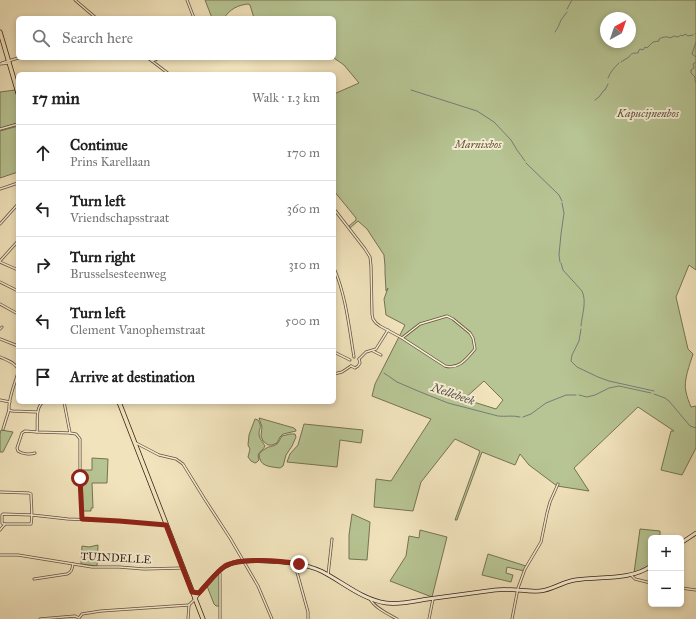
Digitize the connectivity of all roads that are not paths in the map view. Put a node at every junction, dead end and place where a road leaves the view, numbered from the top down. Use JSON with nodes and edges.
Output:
{"nodes":[{"id":1,"x":75,"y":0,"type":"edge"},
{"id":2,"x":80,"y":0,"type":"edge"},
{"id":3,"x":187,"y":0,"type":"edge"},
{"id":4,"x":78,"y":3,"type":"junction"},
{"id":5,"x":94,"y":16,"type":"edge"},
{"id":6,"x":193,"y":16,"type":"edge"},
{"id":7,"x":0,"y":32,"type":"edge"},
{"id":8,"x":16,"y":59,"type":"edge"},
{"id":9,"x":156,"y":60,"type":"edge"},
{"id":10,"x":9,"y":62,"type":"junction"},
{"id":11,"x":152,"y":62,"type":"joint"},
{"id":12,"x":1,"y":64,"type":"edge"},
{"id":13,"x":166,"y":72,"type":"edge"},
{"id":14,"x":16,"y":86,"type":"edge"},
{"id":15,"x":16,"y":125,"type":"edge"},
{"id":16,"x":0,"y":130,"type":"edge"},
{"id":17,"x":16,"y":184,"type":"edge"},
{"id":18,"x":0,"y":189,"type":"edge"},
{"id":19,"x":16,"y":206,"type":"edge"},
{"id":20,"x":336,"y":212,"type":"edge"},
{"id":21,"x":0,"y":224,"type":"edge"},
{"id":22,"x":16,"y":243,"type":"edge"},
{"id":23,"x":0,"y":261,"type":"edge"},
{"id":24,"x":16,"y":269,"type":"edge"},
{"id":25,"x":336,"y":273,"type":"edge"},
{"id":26,"x":0,"y":282,"type":"edge"},
{"id":27,"x":16,"y":290,"type":"edge"},
{"id":28,"x":0,"y":304,"type":"edge"},
{"id":29,"x":16,"y":313,"type":"edge"},
{"id":30,"x":388,"y":330,"type":"junction"},
{"id":31,"x":402,"y":338,"type":"junction"},
{"id":32,"x":0,"y":339,"type":"edge"},
{"id":33,"x":16,"y":345,"type":"edge"},
{"id":34,"x":373,"y":351,"type":"junction"},
{"id":35,"x":336,"y":353,"type":"edge"},
{"id":36,"x":381,"y":355,"type":"dead end"},
{"id":37,"x":0,"y":357,"type":"edge"},
{"id":38,"x":354,"y":357,"type":"junction"},
{"id":39,"x":359,"y":359,"type":"junction"},
{"id":40,"x":350,"y":363,"type":"junction"},
{"id":41,"x":16,"y":365,"type":"edge"},
{"id":42,"x":336,"y":374,"type":"edge"},
{"id":43,"x":16,"y":380,"type":"edge"},
{"id":44,"x":0,"y":400,"type":"edge"},
{"id":45,"x":10,"y":402,"type":"junction"},
{"id":46,"x":40,"y":404,"type":"edge"},
{"id":47,"x":64,"y":404,"type":"edge"},
{"id":48,"x":120,"y":404,"type":"edge"},
{"id":49,"x":9,"y":410,"type":"junction"},
{"id":50,"x":38,"y":412,"type":"junction"},
{"id":51,"x":3,"y":429,"type":"dead end"},
{"id":52,"x":37,"y":432,"type":"junction"},
{"id":53,"x":70,"y":433,"type":"junction"},
{"id":54,"x":134,"y":443,"type":"junction"},
{"id":55,"x":35,"y":453,"type":"dead end"},
{"id":56,"x":558,"y":484,"type":"dead end"},
{"id":57,"x":0,"y":492,"type":"edge"},
{"id":58,"x":32,"y":515,"type":"junction"},
{"id":59,"x":82,"y":519,"type":"junction"},
{"id":60,"x":5,"y":524,"type":"junction"},
{"id":61,"x":166,"y":525,"type":"junction"},
{"id":62,"x":0,"y":530,"type":"edge"},
{"id":63,"x":696,"y":533,"type":"edge"},
{"id":64,"x":332,"y":539,"type":"dead end"},
{"id":65,"x":684,"y":541,"type":"edge"},
{"id":66,"x":0,"y":555,"type":"edge"},
{"id":67,"x":243,"y":561,"type":"junction"},
{"id":68,"x":295,"y":563,"type":"junction"},
{"id":69,"x":73,"y":564,"type":"junction"},
{"id":70,"x":183,"y":568,"type":"junction"},
{"id":71,"x":648,"y":568,"type":"edge"},
{"id":72,"x":219,"y":572,"type":"junction"},
{"id":73,"x":328,"y":575,"type":"junction"},
{"id":74,"x":631,"y":575,"type":"junction"},
{"id":75,"x":34,"y":579,"type":"dead end"},
{"id":76,"x":648,"y":582,"type":"edge"},
{"id":77,"x":684,"y":588,"type":"edge"},
{"id":78,"x":518,"y":590,"type":"junction"},
{"id":79,"x":696,"y":590,"type":"edge"},
{"id":80,"x":192,"y":592,"type":"junction"},
{"id":81,"x":199,"y":593,"type":"junction"},
{"id":82,"x":195,"y":598,"type":"junction"},
{"id":83,"x":370,"y":599,"type":"junction"},
{"id":84,"x":432,"y":599,"type":"junction"},
{"id":85,"x":189,"y":605,"type":"junction"},
{"id":86,"x":392,"y":616,"type":"junction"},
{"id":87,"x":40,"y":619,"type":"edge"},
{"id":88,"x":79,"y":619,"type":"edge"},
{"id":89,"x":188,"y":619,"type":"edge"},
{"id":90,"x":203,"y":619,"type":"edge"},
{"id":91,"x":220,"y":619,"type":"edge"},
{"id":92,"x":272,"y":619,"type":"edge"},
{"id":93,"x":308,"y":619,"type":"edge"},
{"id":94,"x":391,"y":619,"type":"edge"},
{"id":95,"x":397,"y":619,"type":"edge"},
{"id":96,"x":429,"y":619,"type":"edge"},
{"id":97,"x":512,"y":619,"type":"edge"}],
"edges":[{"from":1,"to":4,"type":"street"},
{"from":2,"to":4,"type":"street"},
{"from":3,"to":6,"type":"street"},
{"from":4,"to":5,"type":"street"},
{"from":7,"to":10,"type":"main road"},
{"from":8,"to":10,"type":"street"},
{"from":9,"to":11,"type":"street"},
{"from":10,"to":12,"type":"street"},
{"from":10,"to":14,"type":"main road"},
{"from":11,"to":13,"type":"street"},
{"from":15,"to":16,"type":"street"},
{"from":17,"to":18,"type":"street"},
{"from":19,"to":21,"type":"street"},
{"from":20,"to":30,"type":"street"},
{"from":22,"to":23,"type":"street"},
{"from":23,"to":24,"type":"street"},
{"from":25,"to":38,"type":"street"},
{"from":26,"to":27,"type":"street"},
{"from":28,"to":29,"type":"street"},
{"from":30,"to":31,"type":"street"},
{"from":30,"to":34,"type":"street"},
{"from":31,"to":31,"type":"street"},
{"from":32,"to":33,"type":"street"},
{"from":34,"to":36,"type":"street"},
{"from":34,"to":39,"type":"street"},
{"from":35,"to":40,"type":"street"},
{"from":37,"to":41,"type":"street"},
{"from":38,"to":39,"type":"street"},
{"from":38,"to":40,"type":"street"},
{"from":39,"to":40,"type":"street"},
{"from":40,"to":42,"type":"street"},
{"from":43,"to":45,"type":"street"},
{"from":44,"to":45,"type":"street"},
{"from":45,"to":49,"type":"street"},
{"from":46,"to":50,"type":"street"},
{"from":47,"to":53,"type":"street"},
{"from":48,"to":54,"type":"main road"},
{"from":49,"to":50,"type":"street"},
{"from":49,"to":51,"type":"street"},
{"from":50,"to":52,"type":"street"},
{"from":52,"to":53,"type":"street"},
{"from":52,"to":55,"type":"street"},
{"from":53,"to":59,"type":"street"},
{"from":54,"to":61,"type":"main road"},
{"from":54,"to":67,"type":"street"},
{"from":56,"to":78,"type":"street"},
{"from":57,"to":58,"type":"street"},
{"from":58,"to":59,"type":"street"},
{"from":58,"to":60,"type":"street"},
{"from":58,"to":60,"type":"street"},
{"from":59,"to":61,"type":"street"},
{"from":60,"to":62,"type":"street"},
{"from":61,"to":70,"type":"main road"},
{"from":63,"to":65,"type":"street"},
{"from":64,"to":73,"type":"street"},
{"from":66,"to":69,"type":"street","name":"TUINDELLE"},
{"from":67,"to":68,"type":"street"},
{"from":67,"to":72,"type":"street"},
{"from":67,"to":92,"type":"street"},
{"from":68,"to":73,"type":"street"},
{"from":68,"to":93,"type":"street"},
{"from":69,"to":70,"type":"street","name":"TUINDELLE"},
{"from":69,"to":75,"type":"street"},
{"from":70,"to":80,"type":"main road"},
{"from":71,"to":74,"type":"street"},
{"from":72,"to":81,"type":"street"},
{"from":72,"to":91,"type":"street"},
{"from":73,"to":83,"type":"street"},
{"from":74,"to":76,"type":"street"},
{"from":74,"to":78,"type":"street"},
{"from":77,"to":79,"type":"street"},
{"from":78,"to":84,"type":"street"},
{"from":78,"to":97,"type":"street"},
{"from":80,"to":81,"type":"street"},
{"from":80,"to":82,"type":"main road"},
{"from":81,"to":82,"type":"street"},
{"from":82,"to":85,"type":"street"},
{"from":82,"to":90,"type":"main road"},
{"from":83,"to":84,"type":"street"},
{"from":83,"to":86,"type":"street"},
{"from":84,"to":96,"type":"street"},
{"from":85,"to":88,"type":"street"},
{"from":85,"to":89,"type":"street"},
{"from":86,"to":94,"type":"street"},
{"from":86,"to":95,"type":"street"},
{"from":87,"to":88,"type":"street"}]}
